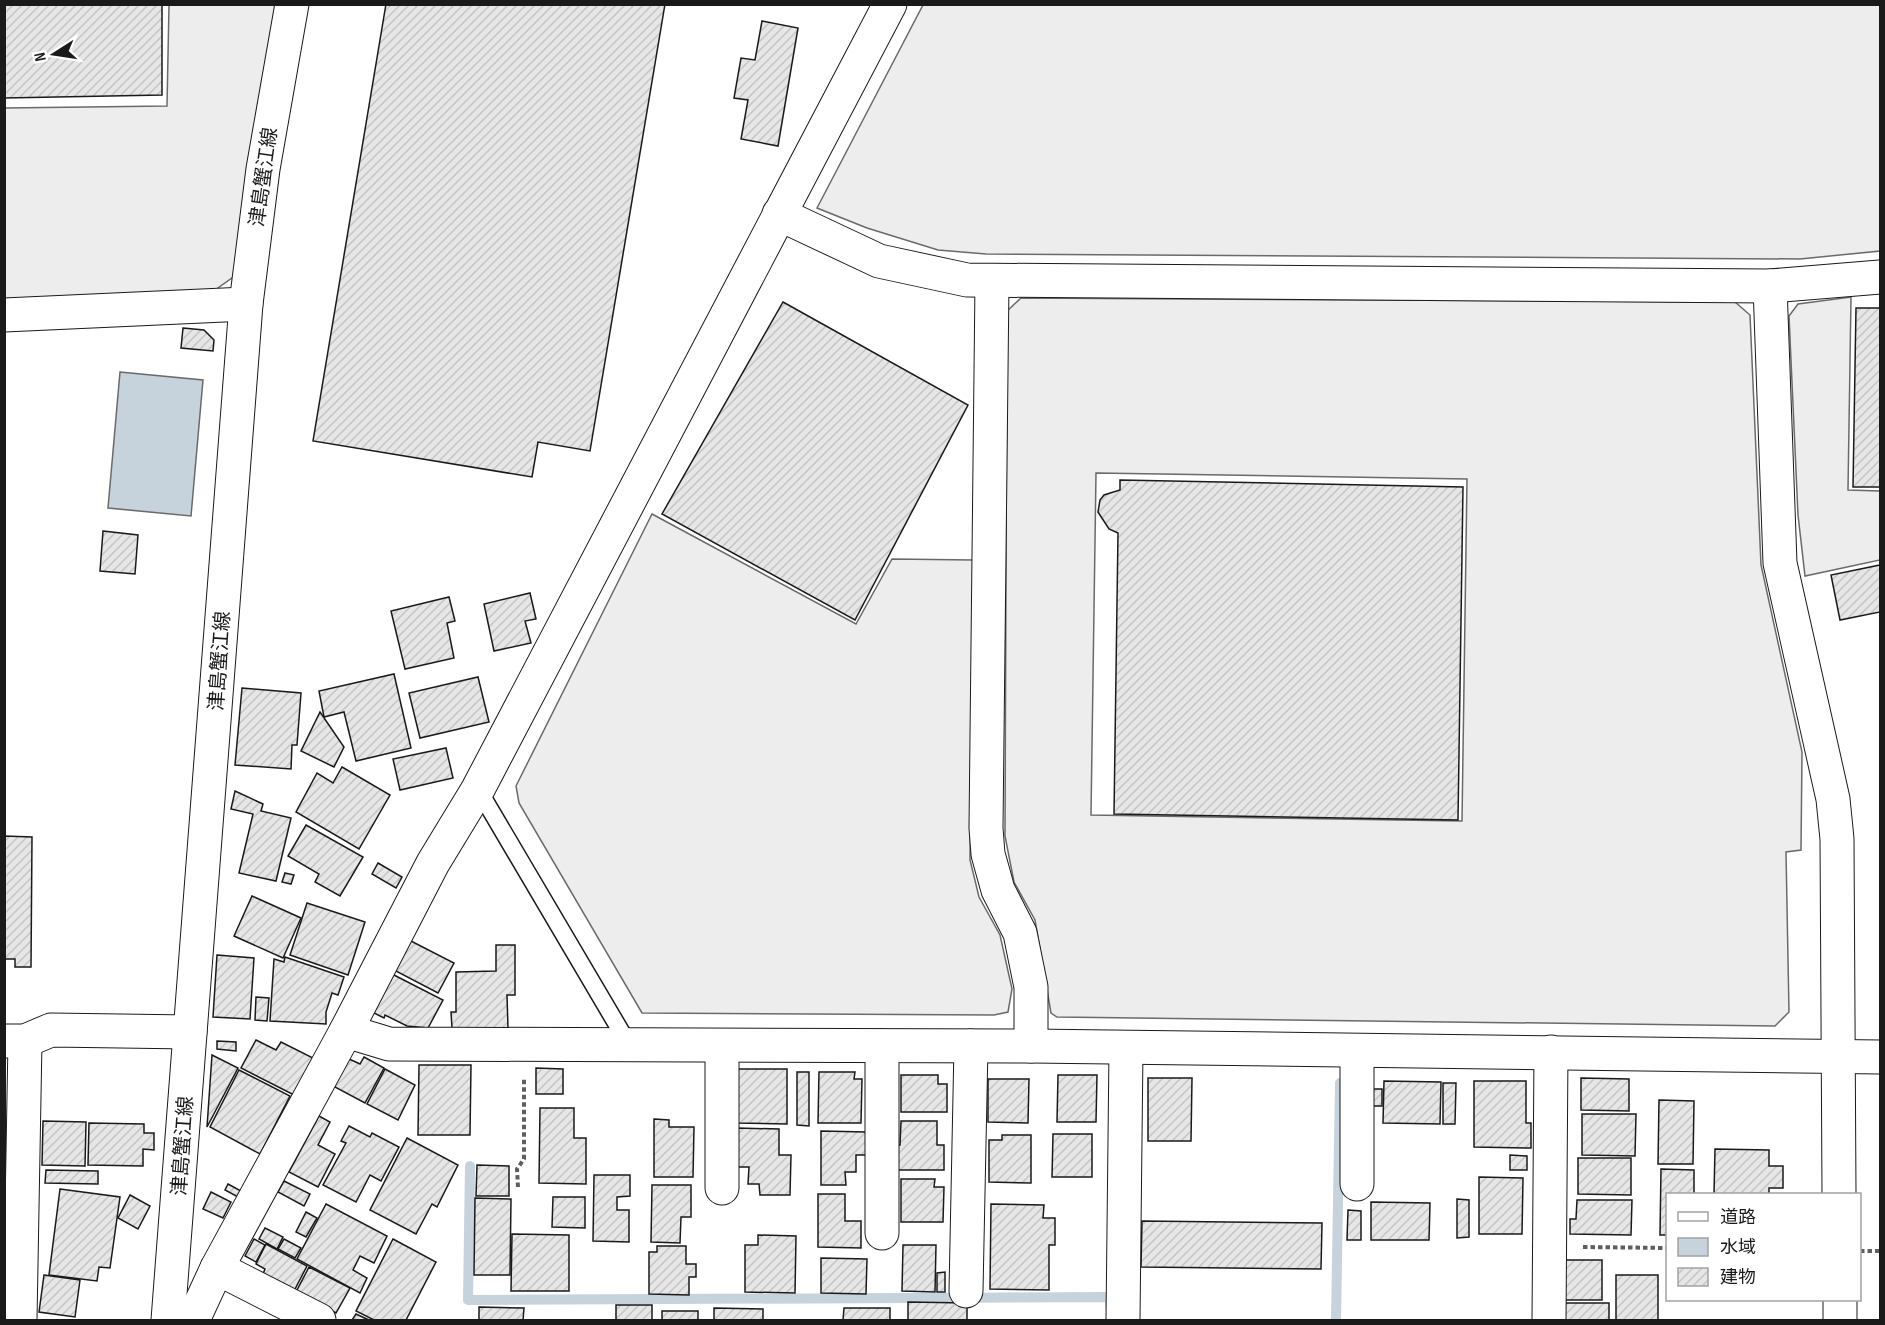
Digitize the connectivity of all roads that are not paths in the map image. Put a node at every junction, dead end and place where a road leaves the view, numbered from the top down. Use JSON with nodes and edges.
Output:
{"nodes":[{"id":1,"x":292,"y":4,"type":"edge"},
{"id":2,"x":890,"y":4,"type":"edge"},
{"id":3,"x":779,"y":214,"type":"junction"},
{"id":4,"x":1881,"y":277,"type":"edge"},
{"id":5,"x":992,"y":281,"type":"junction"},
{"id":6,"x":1770,"y":286,"type":"junction"},
{"id":7,"x":246,"y":304,"type":"junction"},
{"id":8,"x":4,"y":315,"type":"edge"},
{"id":9,"x":478,"y":789,"type":"junction"},
{"id":10,"x":346,"y":1031,"type":"junction"},
{"id":11,"x":190,"y":1032,"type":"junction"},
{"id":12,"x":15,"y":1041,"type":"edge"},
{"id":13,"x":629,"y":1045,"type":"junction"},
{"id":14,"x":722,"y":1046,"type":"junction"},
{"id":15,"x":882,"y":1046,"type":"junction"},
{"id":16,"x":971,"y":1046,"type":"junction"},
{"id":17,"x":1031,"y":1046,"type":"junction"},
{"id":18,"x":1126,"y":1049,"type":"junction"},
{"id":19,"x":1357,"y":1051,"type":"junction"},
{"id":20,"x":1551,"y":1052,"type":"junction"},
{"id":21,"x":1838,"y":1055,"type":"junction"},
{"id":22,"x":1881,"y":1057,"type":"edge"},
{"id":23,"x":1357,"y":1184,"type":"dead end"},
{"id":24,"x":722,"y":1188,"type":"dead end"},
{"id":25,"x":1839,"y":1193,"type":"edge"},
{"id":26,"x":882,"y":1233,"type":"dead end"},
{"id":27,"x":217,"y":1268,"type":"junction"},
{"id":28,"x":966,"y":1292,"type":"dead end"},
{"id":29,"x":1840,"y":1301,"type":"edge"},
{"id":30,"x":15,"y":1307,"type":"edge"},
{"id":31,"x":168,"y":1320,"type":"edge"},
{"id":32,"x":193,"y":1320,"type":"edge"},
{"id":33,"x":319,"y":1320,"type":"edge"},
{"id":34,"x":1123,"y":1320,"type":"edge"},
{"id":35,"x":1549,"y":1320,"type":"edge"},
{"id":36,"x":1840,"y":1320,"type":"edge"}],
"edges":[{"from":1,"to":7,"type":"street","name":"津島蟹江線"},
{"from":2,"to":3,"type":"street"},
{"from":3,"to":5,"type":"street"},
{"from":3,"to":9,"type":"street"},
{"from":4,"to":6,"type":"street"},
{"from":5,"to":6,"type":"street"},
{"from":5,"to":17,"type":"street"},
{"from":6,"to":21,"type":"street"},
{"from":7,"to":8,"type":"street"},
{"from":7,"to":11,"type":"street","name":"津島蟹江線"},
{"from":9,"to":10,"type":"street"},
{"from":9,"to":13,"type":"lane"},
{"from":10,"to":13,"type":"street"},
{"from":10,"to":27,"type":"street"},
{"from":11,"to":12,"type":"street"},
{"from":11,"to":31,"type":"street","name":"津島蟹江線"},
{"from":12,"to":30,"type":"street"},
{"from":13,"to":14,"type":"street"},
{"from":14,"to":15,"type":"street"},
{"from":14,"to":24,"type":"street"},
{"from":15,"to":16,"type":"street"},
{"from":15,"to":26,"type":"street"},
{"from":16,"to":17,"type":"street"},
{"from":16,"to":28,"type":"street"},
{"from":17,"to":18,"type":"street"},
{"from":18,"to":19,"type":"street"},
{"from":18,"to":34,"type":"street"},
{"from":19,"to":20,"type":"street"},
{"from":19,"to":23,"type":"street"},
{"from":20,"to":21,"type":"street"},
{"from":20,"to":35,"type":"street"},
{"from":21,"to":22,"type":"street"},
{"from":21,"to":25,"type":"street"},
{"from":27,"to":32,"type":"street"},
{"from":27,"to":33,"type":"street"},
{"from":29,"to":36,"type":"street"}]}
